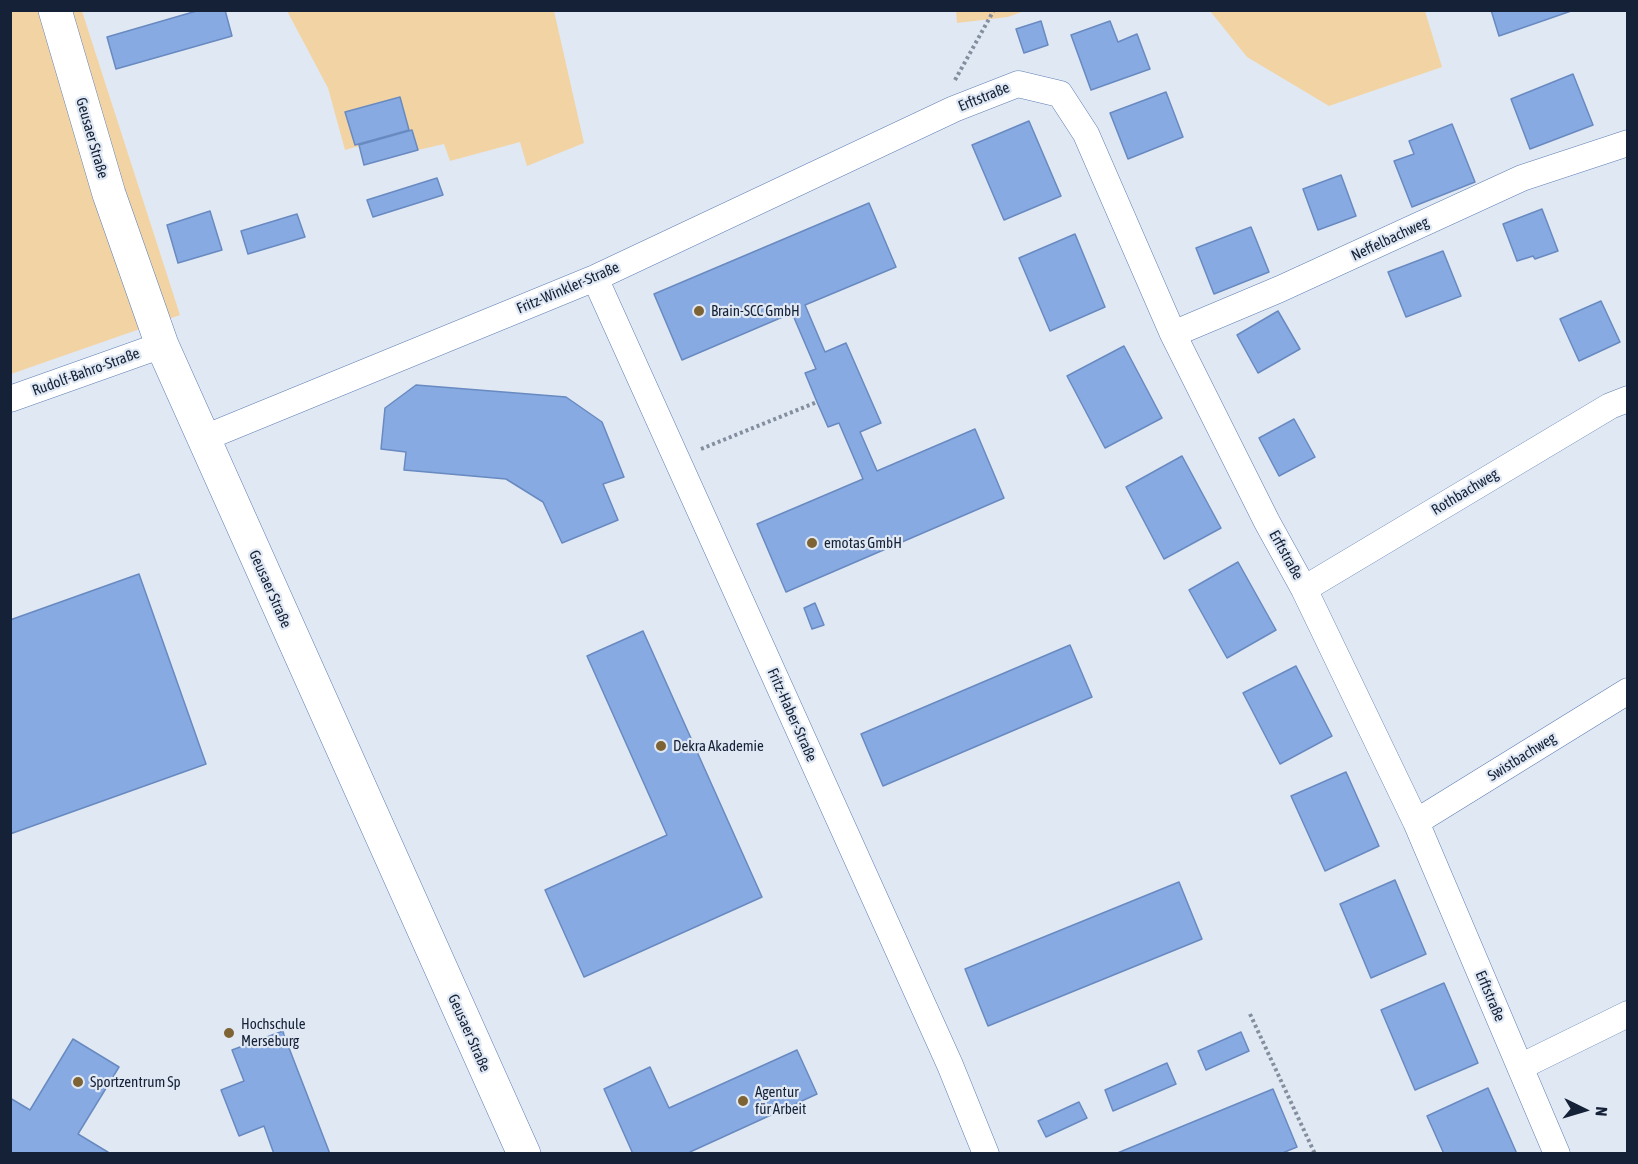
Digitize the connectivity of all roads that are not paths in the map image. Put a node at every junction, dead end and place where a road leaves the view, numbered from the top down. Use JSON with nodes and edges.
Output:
{"nodes":[{"id":1,"x":55,"y":10,"type":"edge"},
{"id":2,"x":926,"y":122,"type":"joint"},
{"id":3,"x":1617,"y":146,"type":"edge"},
{"id":4,"x":595,"y":278,"type":"junction"},
{"id":5,"x":1173,"y":334,"type":"junction"},
{"id":6,"x":162,"y":345,"type":"junction"},
{"id":7,"x":10,"y":399,"type":"edge"},
{"id":8,"x":1628,"y":399,"type":"edge"},
{"id":9,"x":202,"y":439,"type":"junction"},
{"id":10,"x":1304,"y":589,"type":"junction"},
{"id":11,"x":1628,"y":691,"type":"edge"},
{"id":12,"x":1416,"y":822,"type":"junction"},
{"id":13,"x":1628,"y":1014,"type":"edge"},
{"id":14,"x":1520,"y":1067,"type":"junction"},
{"id":15,"x":524,"y":1154,"type":"edge"},
{"id":16,"x":986,"y":1154,"type":"edge"},
{"id":17,"x":1557,"y":1154,"type":"edge"}],
"edges":[{"from":1,"to":6,"type":"street","name":"Geusaer Straße"},
{"from":2,"to":4,"type":"street","name":"Fritz-Winkler-Straße"},
{"from":2,"to":5,"type":"street","name":"Erftstraße"},
{"from":3,"to":5,"type":"street","name":"Neffelbachweg"},
{"from":4,"to":9,"type":"street","name":"Fritz-Winkler-Straße"},
{"from":4,"to":16,"type":"street","name":"Fritz-Haber-Straße"},
{"from":5,"to":10,"type":"street","name":"Erftstraße"},
{"from":6,"to":7,"type":"street","name":"Rudolf-Bahro-Straße"},
{"from":6,"to":9,"type":"street","name":"Geusaer Straße"},
{"from":8,"to":10,"type":"street","name":"Rothbachweg"},
{"from":9,"to":15,"type":"street","name":"Geusaer Straße"},
{"from":10,"to":12,"type":"street","name":"Erftstraße"},
{"from":11,"to":12,"type":"street","name":"Swistbachweg"},
{"from":12,"to":14,"type":"street","name":"Erftstraße"},
{"from":13,"to":14,"type":"street"},
{"from":14,"to":17,"type":"street","name":"Erftstraße"}]}
